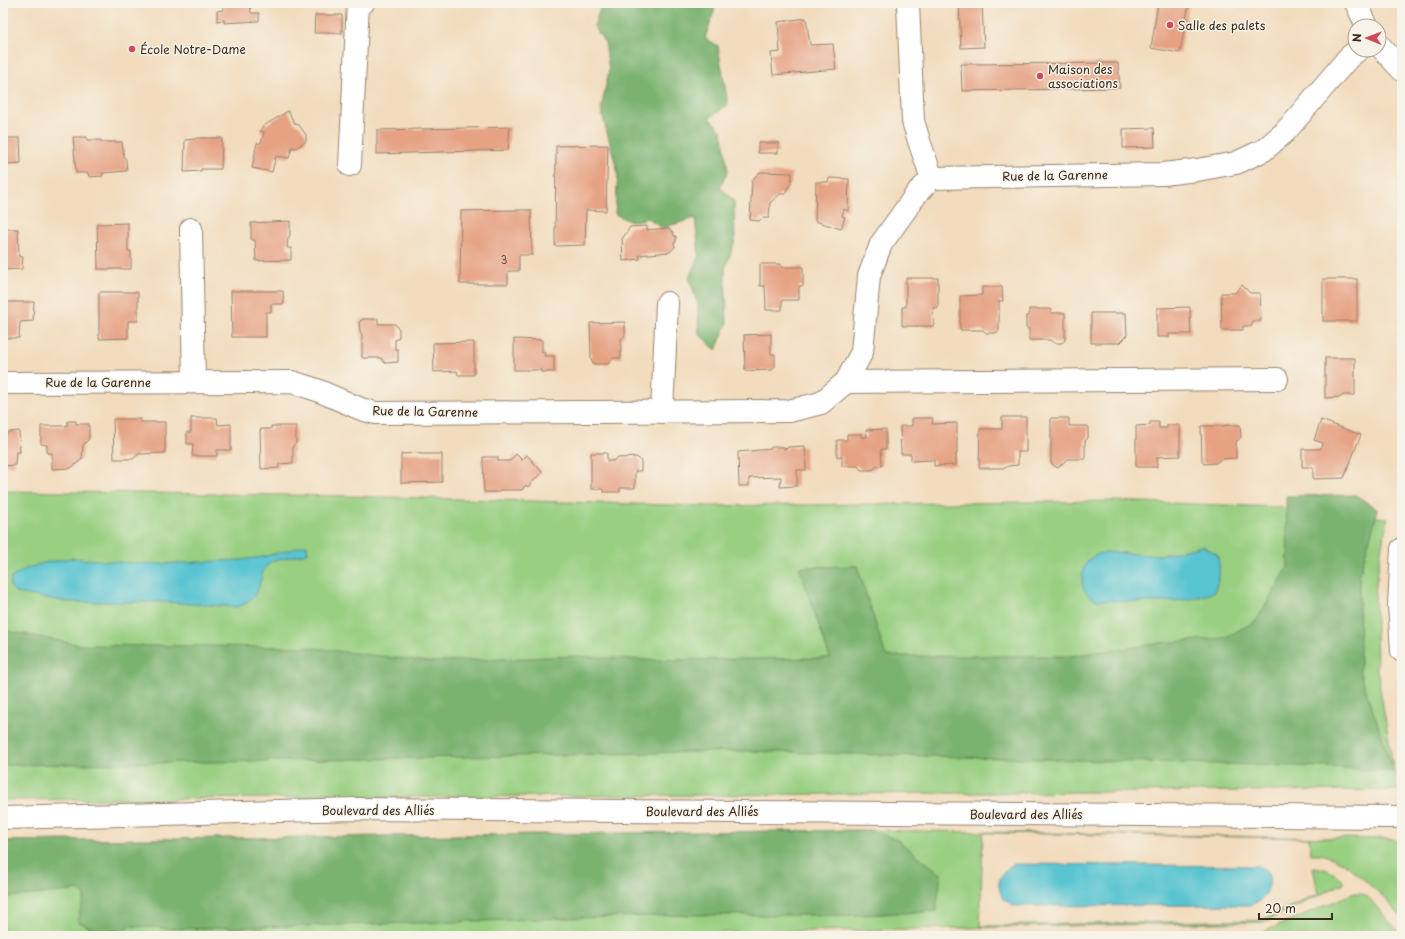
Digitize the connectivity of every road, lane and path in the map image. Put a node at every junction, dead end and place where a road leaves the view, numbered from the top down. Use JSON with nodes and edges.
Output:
{"nodes":[{"id":1,"x":358,"y":3,"type":"edge"},
{"id":2,"x":363,"y":3,"type":"edge"},
{"id":3,"x":908,"y":3,"type":"edge"},
{"id":4,"x":1356,"y":3,"type":"edge"},
{"id":5,"x":1363,"y":18,"type":"edge"},
{"id":6,"x":1387,"y":54,"type":"edge"},
{"id":7,"x":1348,"y":58,"type":"edge"},
{"id":8,"x":1402,"y":70,"type":"edge"},
{"id":9,"x":350,"y":165,"type":"dead end"},
{"id":10,"x":932,"y":178,"type":"junction"},
{"id":11,"x":191,"y":229,"type":"dead end"},
{"id":12,"x":667,"y":303,"type":"dead end"},
{"id":13,"x":1277,"y":379,"type":"dead end"},
{"id":14,"x":194,"y":382,"type":"junction"},
{"id":15,"x":846,"y":382,"type":"junction"},
{"id":16,"x":3,"y":383,"type":"edge"},
{"id":17,"x":662,"y":412,"type":"junction"},
{"id":18,"x":1402,"y":549,"type":"edge"},
{"id":19,"x":1402,"y":651,"type":"edge"},
{"id":20,"x":1402,"y":817,"type":"edge"},
{"id":21,"x":3,"y":818,"type":"edge"}],
"edges":[{"from":1,"to":2,"type":"street"},
{"from":1,"to":9,"type":"street"},
{"from":3,"to":10,"type":"street"},
{"from":4,"to":5,"type":"street"},
{"from":6,"to":8,"type":"street"},
{"from":7,"to":10,"type":"street","name":"Rue de la Garenne"},
{"from":10,"to":15,"type":"street","name":"Rue de la Garenne"},
{"from":11,"to":14,"type":"street"},
{"from":12,"to":17,"type":"street"},
{"from":13,"to":15,"type":"street"},
{"from":14,"to":16,"type":"street","name":"Rue de la Garenne"},
{"from":14,"to":17,"type":"street","name":"Rue de la Garenne"},
{"from":15,"to":17,"type":"street","name":"Rue de la Garenne"},
{"from":18,"to":19,"type":"street"},
{"from":20,"to":21,"type":"street","name":"Boulevard des Alliés"}]}
